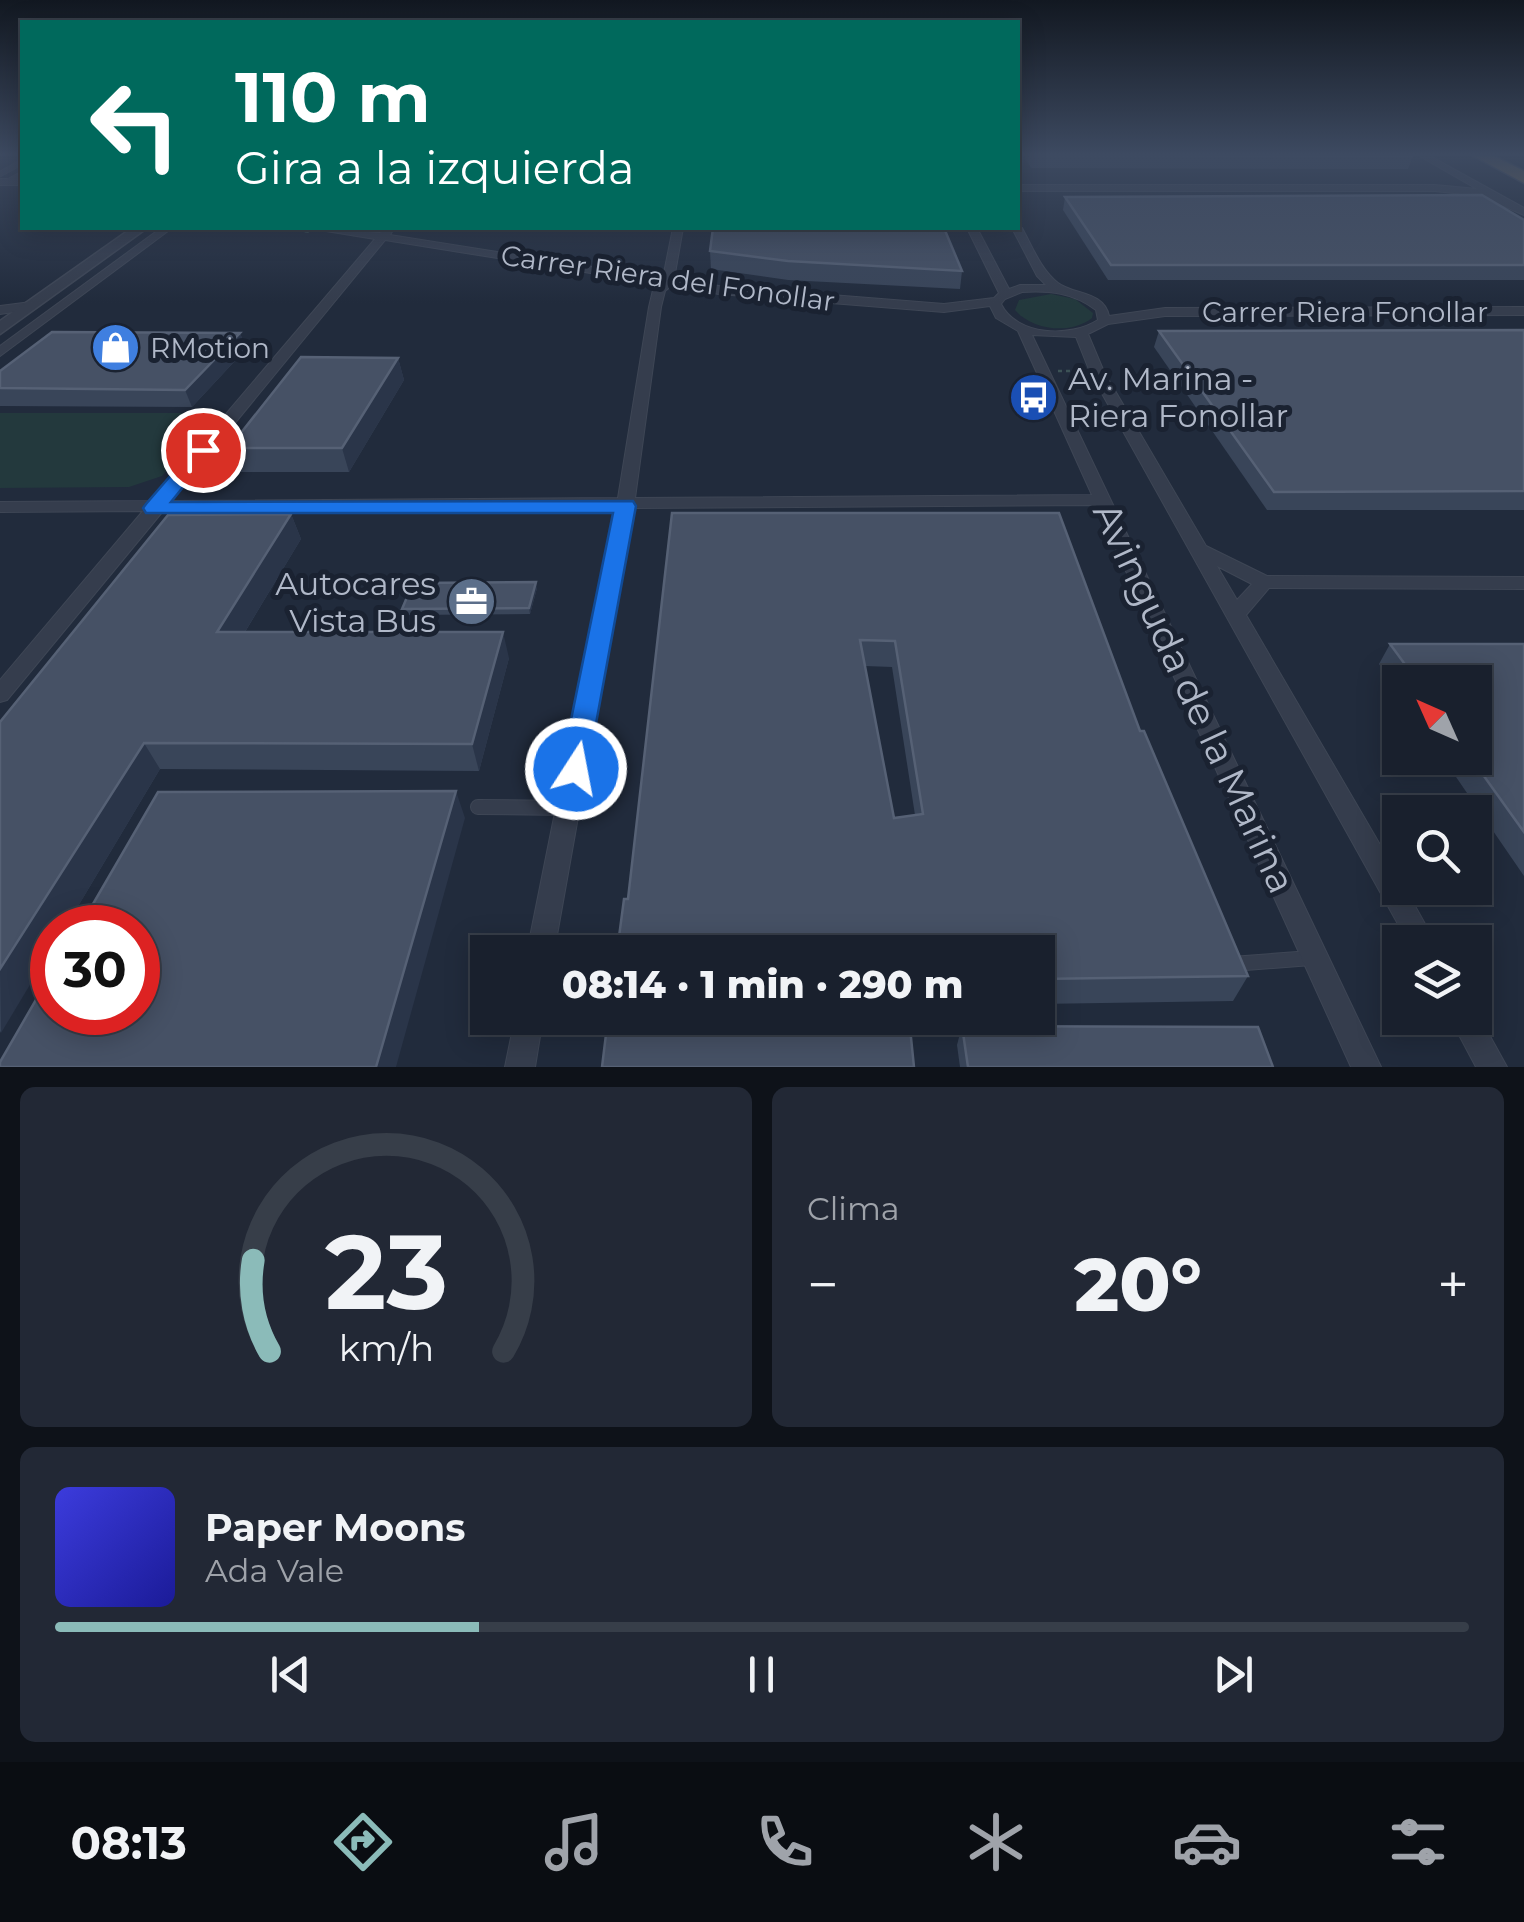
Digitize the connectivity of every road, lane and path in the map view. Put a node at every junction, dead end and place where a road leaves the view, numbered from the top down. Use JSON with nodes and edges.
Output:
{"nodes":[{"id":1,"x":137,"y":230,"type":"edge"},
{"id":2,"x":164,"y":230,"type":"edge"},
{"id":3,"x":356,"y":230,"type":"edge"},
{"id":4,"x":678,"y":230,"type":"edge"},
{"id":5,"x":973,"y":230,"type":"edge"},
{"id":6,"x":1019,"y":230,"type":"edge"},
{"id":7,"x":387,"y":232,"type":"edge"},
{"id":8,"x":668,"y":282,"type":"junction"},
{"id":9,"x":1060,"y":290,"type":"junction"},
{"id":10,"x":1001,"y":297,"type":"junction"},
{"id":11,"x":1088,"y":299,"type":"junction"},
{"id":12,"x":31,"y":306,"type":"junction"},
{"id":13,"x":952,"y":308,"type":"junction"},
{"id":14,"x":0,"y":310,"type":"edge"},
{"id":15,"x":1524,"y":311,"type":"edge"},
{"id":16,"x":1166,"y":312,"type":"junction"},
{"id":17,"x":1104,"y":321,"type":"junction"},
{"id":18,"x":1013,"y":324,"type":"junction"},
{"id":19,"x":0,"y":329,"type":"edge"},
{"id":20,"x":1080,"y":333,"type":"junction"},
{"id":21,"x":0,"y":352,"type":"edge"},
{"id":22,"x":1043,"y":370,"type":"junction"},
{"id":23,"x":1098,"y":372,"type":"junction"},
{"id":24,"x":1104,"y":500,"type":"junction"},
{"id":25,"x":626,"y":506,"type":"junction"},
{"id":26,"x":0,"y":507,"type":"edge"},
{"id":27,"x":154,"y":508,"type":"junction"},
{"id":28,"x":1197,"y":549,"type":"junction"},
{"id":29,"x":1264,"y":582,"type":"junction"},
{"id":30,"x":1524,"y":582,"type":"edge"},
{"id":31,"x":1235,"y":615,"type":"junction"},
{"id":32,"x":0,"y":694,"type":"edge"},
{"id":33,"x":478,"y":807,"type":"dead end"},
{"id":34,"x":568,"y":808,"type":"junction"},
{"id":35,"x":1412,"y":925,"type":"edge"},
{"id":36,"x":544,"y":935,"type":"edge"},
{"id":37,"x":1314,"y":958,"type":"junction"},
{"id":38,"x":1232,"y":964,"type":"edge"},
{"id":39,"x":526,"y":1035,"type":"edge"},
{"id":40,"x":1474,"y":1035,"type":"edge"},
{"id":41,"x":520,"y":1067,"type":"edge"},
{"id":42,"x":1366,"y":1067,"type":"edge"},
{"id":43,"x":1492,"y":1067,"type":"edge"}],
"edges":[{"from":1,"to":12,"type":"street"},
{"from":2,"to":21,"type":"street"},
{"from":3,"to":7,"type":"street","name":"Carrer Riera del Fonollar"},
{"from":4,"to":8,"type":"street"},
{"from":5,"to":10,"type":"street"},
{"from":6,"to":9,"type":"street"},
{"from":7,"to":8,"type":"street","name":"Carrer Riera del Fonollar"},
{"from":7,"to":27,"type":"street"},
{"from":8,"to":13,"type":"street","name":"Carrer Riera del Fonollar"},
{"from":8,"to":25,"type":"street"},
{"from":9,"to":10,"type":"street"},
{"from":9,"to":11,"type":"street","name":"Carrer Riera Fonollar"},
{"from":10,"to":13,"type":"street"},
{"from":10,"to":18,"type":"street","name":"Avinguda de la Marina"},
{"from":11,"to":16,"type":"street","name":"Carrer Riera Fonollar"},
{"from":11,"to":17,"type":"street"},
{"from":12,"to":14,"type":"street"},
{"from":12,"to":19,"type":"street"},
{"from":13,"to":18,"type":"street"},
{"from":15,"to":16,"type":"street","name":"Carrer Riera Fonollar"},
{"from":16,"to":17,"type":"street","name":"Carrer Riera Fonollar"},
{"from":17,"to":20,"type":"street","name":"Carrer Riera Fonollar"},
{"from":18,"to":20,"type":"street"},
{"from":18,"to":22,"type":"street","name":"Avinguda de la Marina"},
{"from":20,"to":23,"type":"street","name":"Avinguda de la Marina"},
{"from":22,"to":23,"type":"path"},
{"from":22,"to":24,"type":"street","name":"Avinguda de la Marina"},
{"from":23,"to":28,"type":"street","name":"Avinguda de la Marina"},
{"from":24,"to":25,"type":"street"},
{"from":24,"to":37,"type":"street","name":"Avinguda de la Marina"},
{"from":25,"to":27,"type":"street"},
{"from":25,"to":34,"type":"street"},
{"from":26,"to":27,"type":"street"},
{"from":27,"to":32,"type":"street"},
{"from":28,"to":29,"type":"street"},
{"from":28,"to":31,"type":"street","name":"Avinguda de la Marina"},
{"from":29,"to":30,"type":"street"},
{"from":29,"to":31,"type":"street"},
{"from":31,"to":35,"type":"street","name":"Avinguda de la Marina"},
{"from":33,"to":34,"type":"lane"},
{"from":34,"to":36,"type":"street"},
{"from":37,"to":38,"type":"lane"},
{"from":37,"to":42,"type":"street","name":"Avinguda de la Marina"},
{"from":39,"to":41,"type":"street"},
{"from":40,"to":43,"type":"street"}]}
